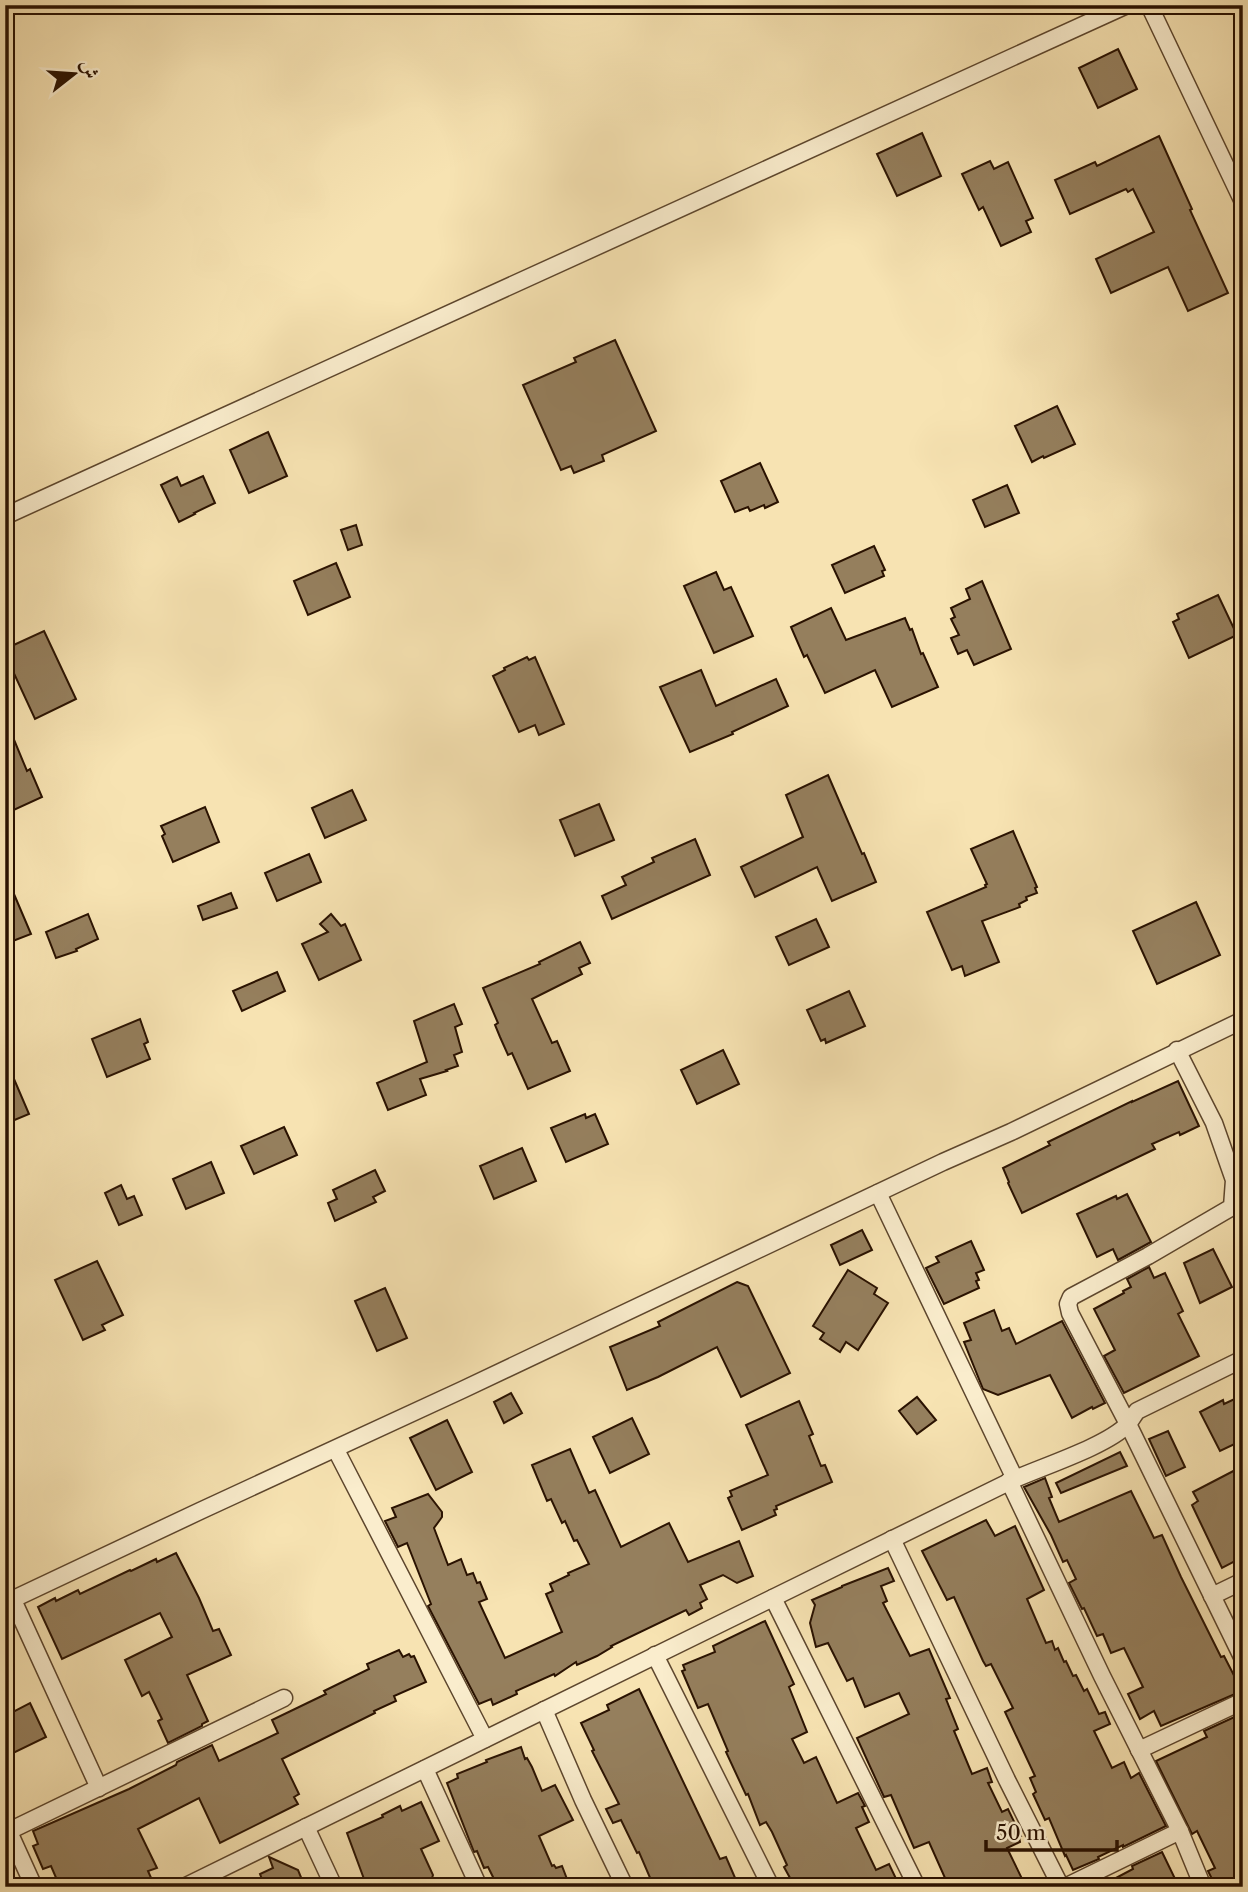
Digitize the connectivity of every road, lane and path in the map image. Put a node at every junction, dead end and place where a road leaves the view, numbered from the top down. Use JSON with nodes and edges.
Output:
{"nodes":[{"id":1,"x":1127,"y":5,"type":"edge"},
{"id":2,"x":1149,"y":5,"type":"edge"},
{"id":3,"x":1243,"y":202,"type":"edge"},
{"id":4,"x":5,"y":516,"type":"edge"},
{"id":5,"x":1243,"y":1020,"type":"edge"},
{"id":6,"x":1177,"y":1050,"type":"junction"},
{"id":7,"x":1238,"y":1176,"type":"edge"},
{"id":8,"x":878,"y":1193,"type":"junction"},
{"id":9,"x":1243,"y":1359,"type":"edge"},
{"id":10,"x":1128,"y":1424,"type":"junction"},
{"id":11,"x":335,"y":1450,"type":"junction"},
{"id":12,"x":1012,"y":1480,"type":"junction"},
{"id":13,"x":892,"y":1539,"type":"junction"},
{"id":14,"x":1243,"y":1581,"type":"edge"},
{"id":15,"x":1212,"y":1596,"type":"junction"},
{"id":16,"x":773,"y":1598,"type":"junction"},
{"id":17,"x":9,"y":1602,"type":"edge"},
{"id":18,"x":655,"y":1655,"type":"junction"},
{"id":19,"x":1243,"y":1659,"type":"edge"},
{"id":20,"x":284,"y":1698,"type":"dead end"},
{"id":21,"x":1243,"y":1701,"type":"edge"},
{"id":22,"x":544,"y":1710,"type":"junction"},
{"id":23,"x":485,"y":1739,"type":"junction"},
{"id":24,"x":1139,"y":1750,"type":"junction"},
{"id":25,"x":425,"y":1769,"type":"junction"},
{"id":26,"x":99,"y":1788,"type":"junction"},
{"id":27,"x":7,"y":1827,"type":"edge"},
{"id":28,"x":306,"y":1827,"type":"junction"},
{"id":29,"x":1180,"y":1831,"type":"junction"},
{"id":30,"x":186,"y":1886,"type":"edge"},
{"id":31,"x":34,"y":1887,"type":"edge"},
{"id":32,"x":334,"y":1887,"type":"edge"},
{"id":33,"x":479,"y":1887,"type":"edge"},
{"id":34,"x":625,"y":1887,"type":"edge"},
{"id":35,"x":771,"y":1887,"type":"edge"},
{"id":36,"x":917,"y":1887,"type":"edge"},
{"id":37,"x":1063,"y":1887,"type":"edge"},
{"id":38,"x":1203,"y":1887,"type":"edge"}],
"edges":[{"from":1,"to":4,"type":"street"},
{"from":2,"to":3,"type":"street"},
{"from":5,"to":6,"type":"street"},
{"from":6,"to":7,"type":"street"},
{"from":6,"to":8,"type":"street"},
{"from":7,"to":10,"type":"street"},
{"from":8,"to":11,"type":"street"},
{"from":8,"to":12,"type":"street"},
{"from":9,"to":10,"type":"street"},
{"from":10,"to":12,"type":"street"},
{"from":10,"to":15,"type":"street"},
{"from":11,"to":17,"type":"street"},
{"from":11,"to":23,"type":"street"},
{"from":12,"to":13,"type":"street"},
{"from":12,"to":24,"type":"street"},
{"from":13,"to":16,"type":"street"},
{"from":13,"to":37,"type":"street"},
{"from":14,"to":15,"type":"street"},
{"from":15,"to":19,"type":"street"},
{"from":16,"to":18,"type":"street"},
{"from":16,"to":36,"type":"street"},
{"from":17,"to":26,"type":"street"},
{"from":18,"to":22,"type":"street"},
{"from":18,"to":35,"type":"street"},
{"from":20,"to":26,"type":"street"},
{"from":21,"to":24,"type":"street"},
{"from":22,"to":23,"type":"street"},
{"from":22,"to":34,"type":"street"},
{"from":23,"to":25,"type":"street"},
{"from":24,"to":29,"type":"street"},
{"from":25,"to":28,"type":"street"},
{"from":25,"to":33,"type":"street"},
{"from":26,"to":27,"type":"street"},
{"from":27,"to":31,"type":"street"},
{"from":28,"to":30,"type":"street"},
{"from":28,"to":32,"type":"street"},
{"from":29,"to":37,"type":"street"},
{"from":29,"to":38,"type":"street"}]}
